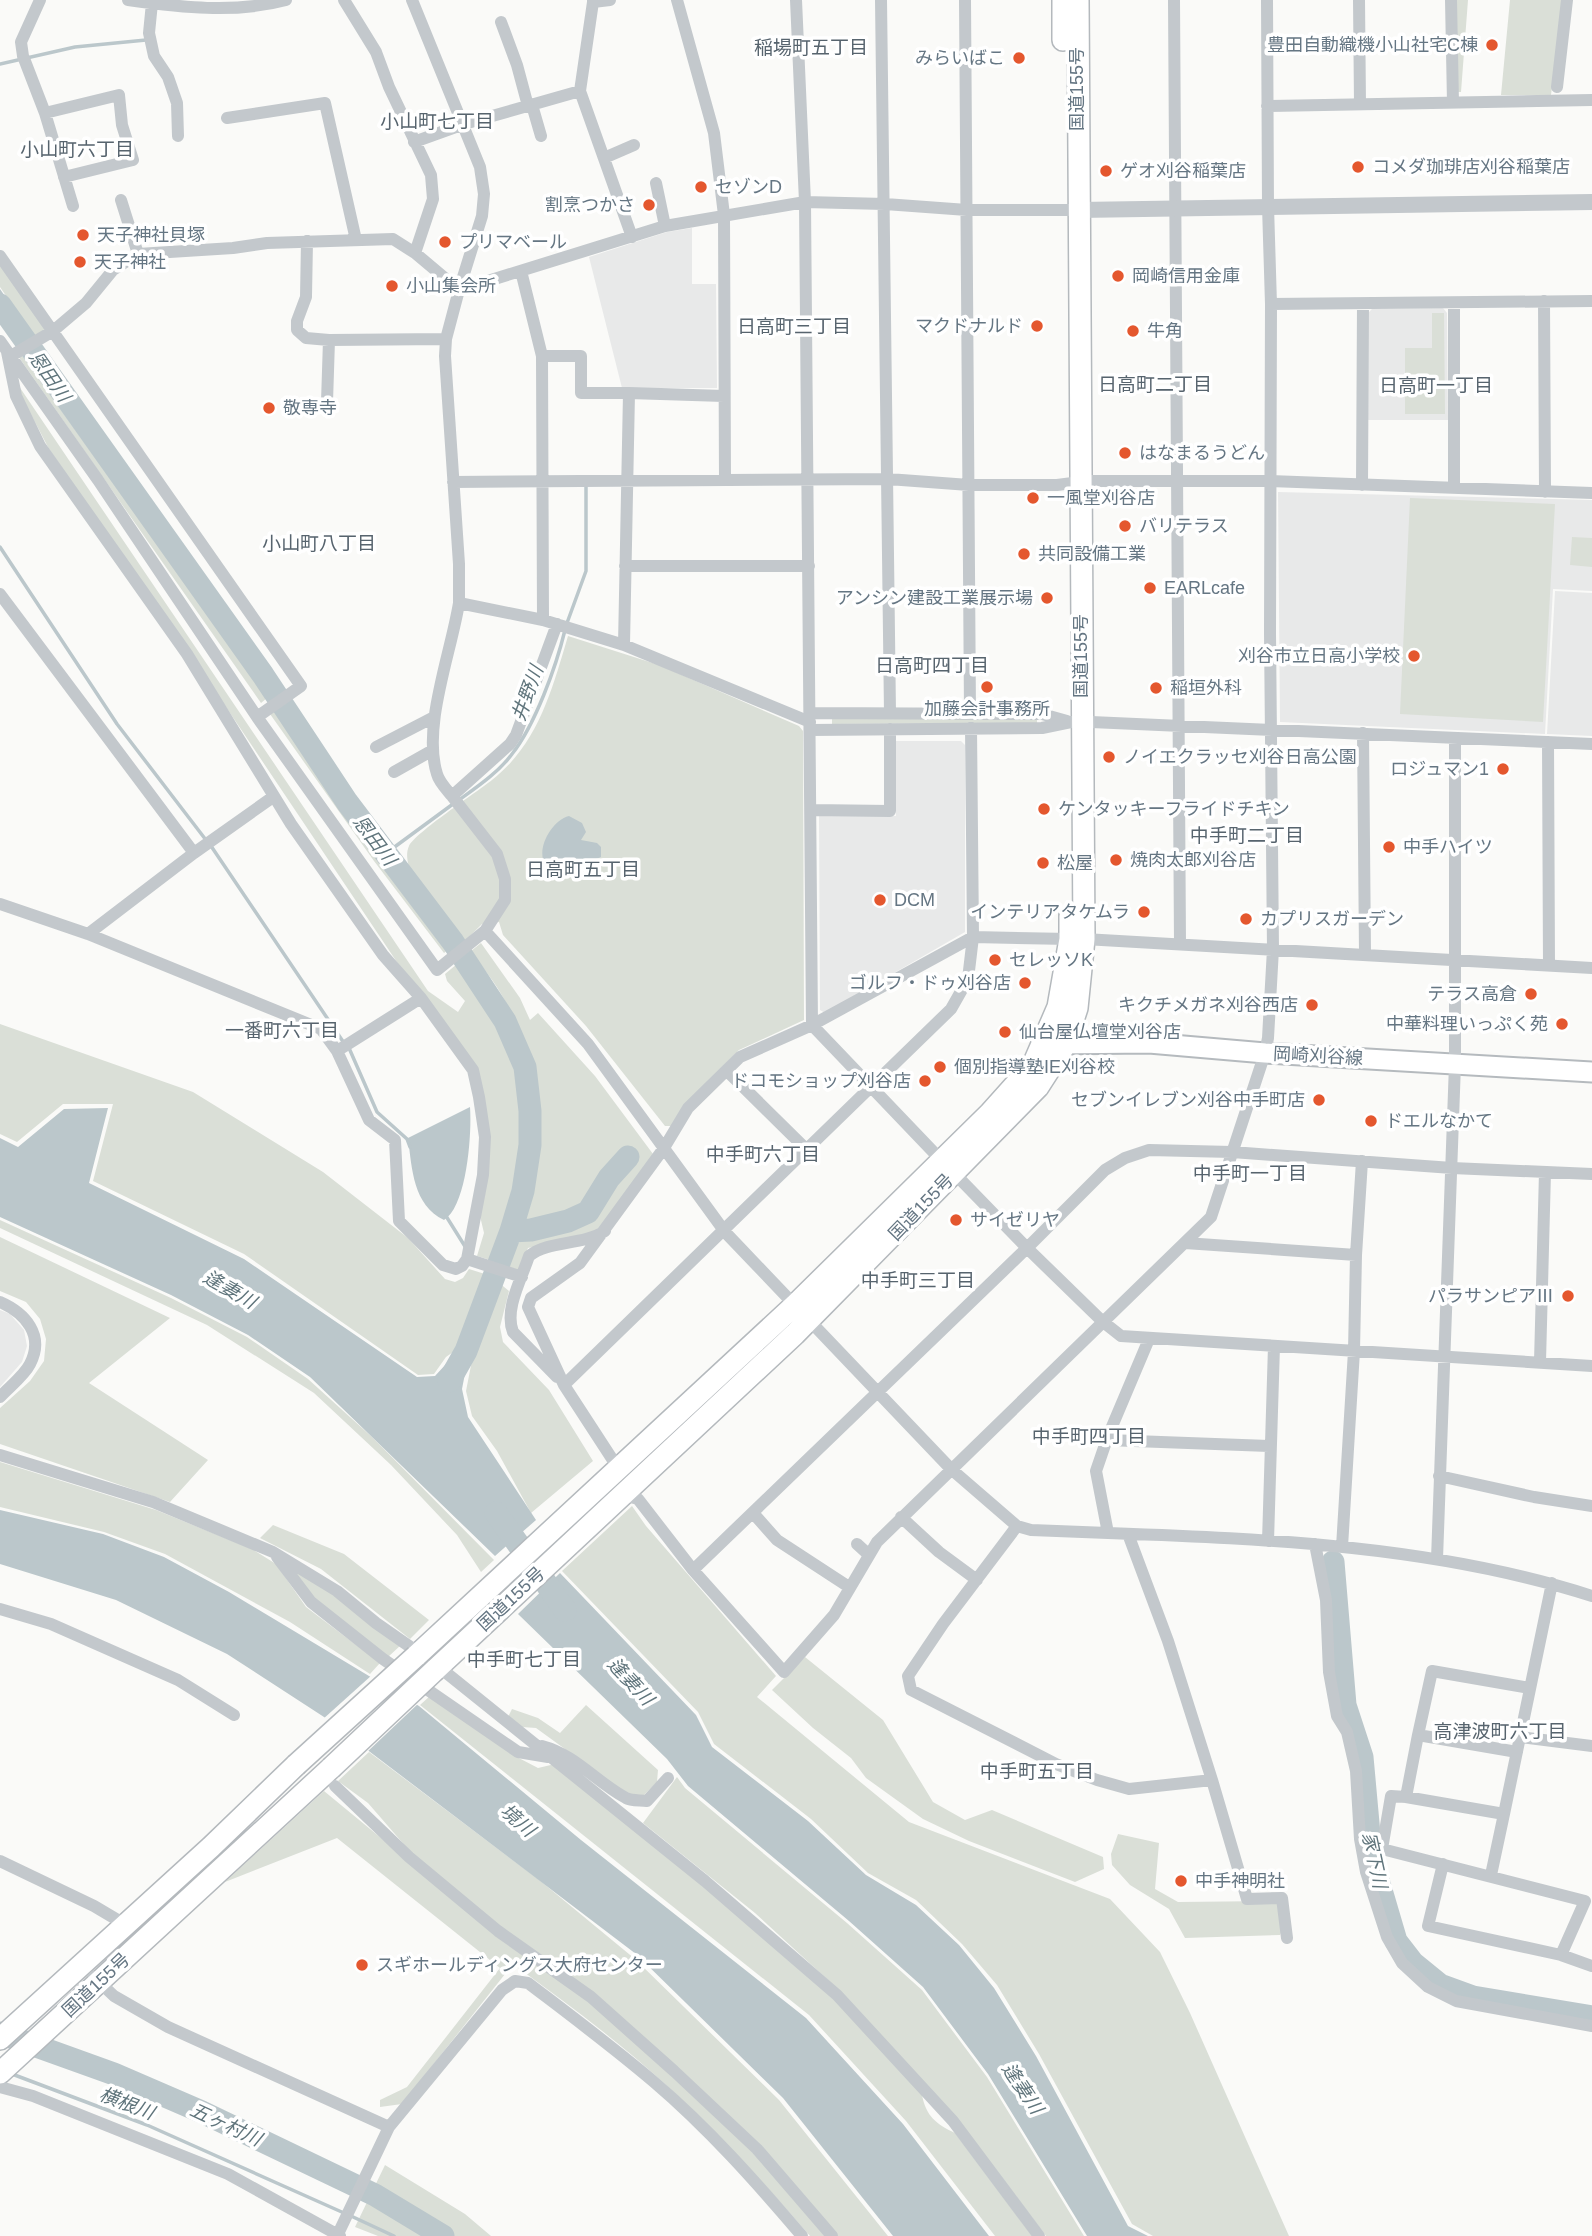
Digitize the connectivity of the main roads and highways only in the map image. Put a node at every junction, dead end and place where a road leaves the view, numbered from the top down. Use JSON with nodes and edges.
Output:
{"nodes":[{"id":1,"x":1063,"y":0,"type":"edge"},
{"id":2,"x":1077,"y":0,"type":"edge"},
{"id":3,"x":1073,"y":210,"type":"junction"},
{"id":4,"x":1054,"y":1044,"type":"junction"},
{"id":5,"x":1592,"y":1072,"type":"edge"},
{"id":6,"x":802,"y":1312,"type":"junction"},
{"id":7,"x":0,"y":2039,"type":"edge"},
{"id":8,"x":0,"y":2073,"type":"edge"}],
"edges":[{"from":1,"to":3,"type":"highway","name":"国道155号"},
{"from":2,"to":3,"type":"highway","name":"国道155号"},
{"from":3,"to":4,"type":"highway","name":"国道155号"},
{"from":4,"to":5,"type":"main road","name":"岡崎刈谷線"},
{"from":4,"to":6,"type":"highway","name":"国道155号"},
{"from":6,"to":7,"type":"highway","name":"国道155号","bridge":true},
{"from":6,"to":8,"type":"highway","name":"国道155号","bridge":true}]}
